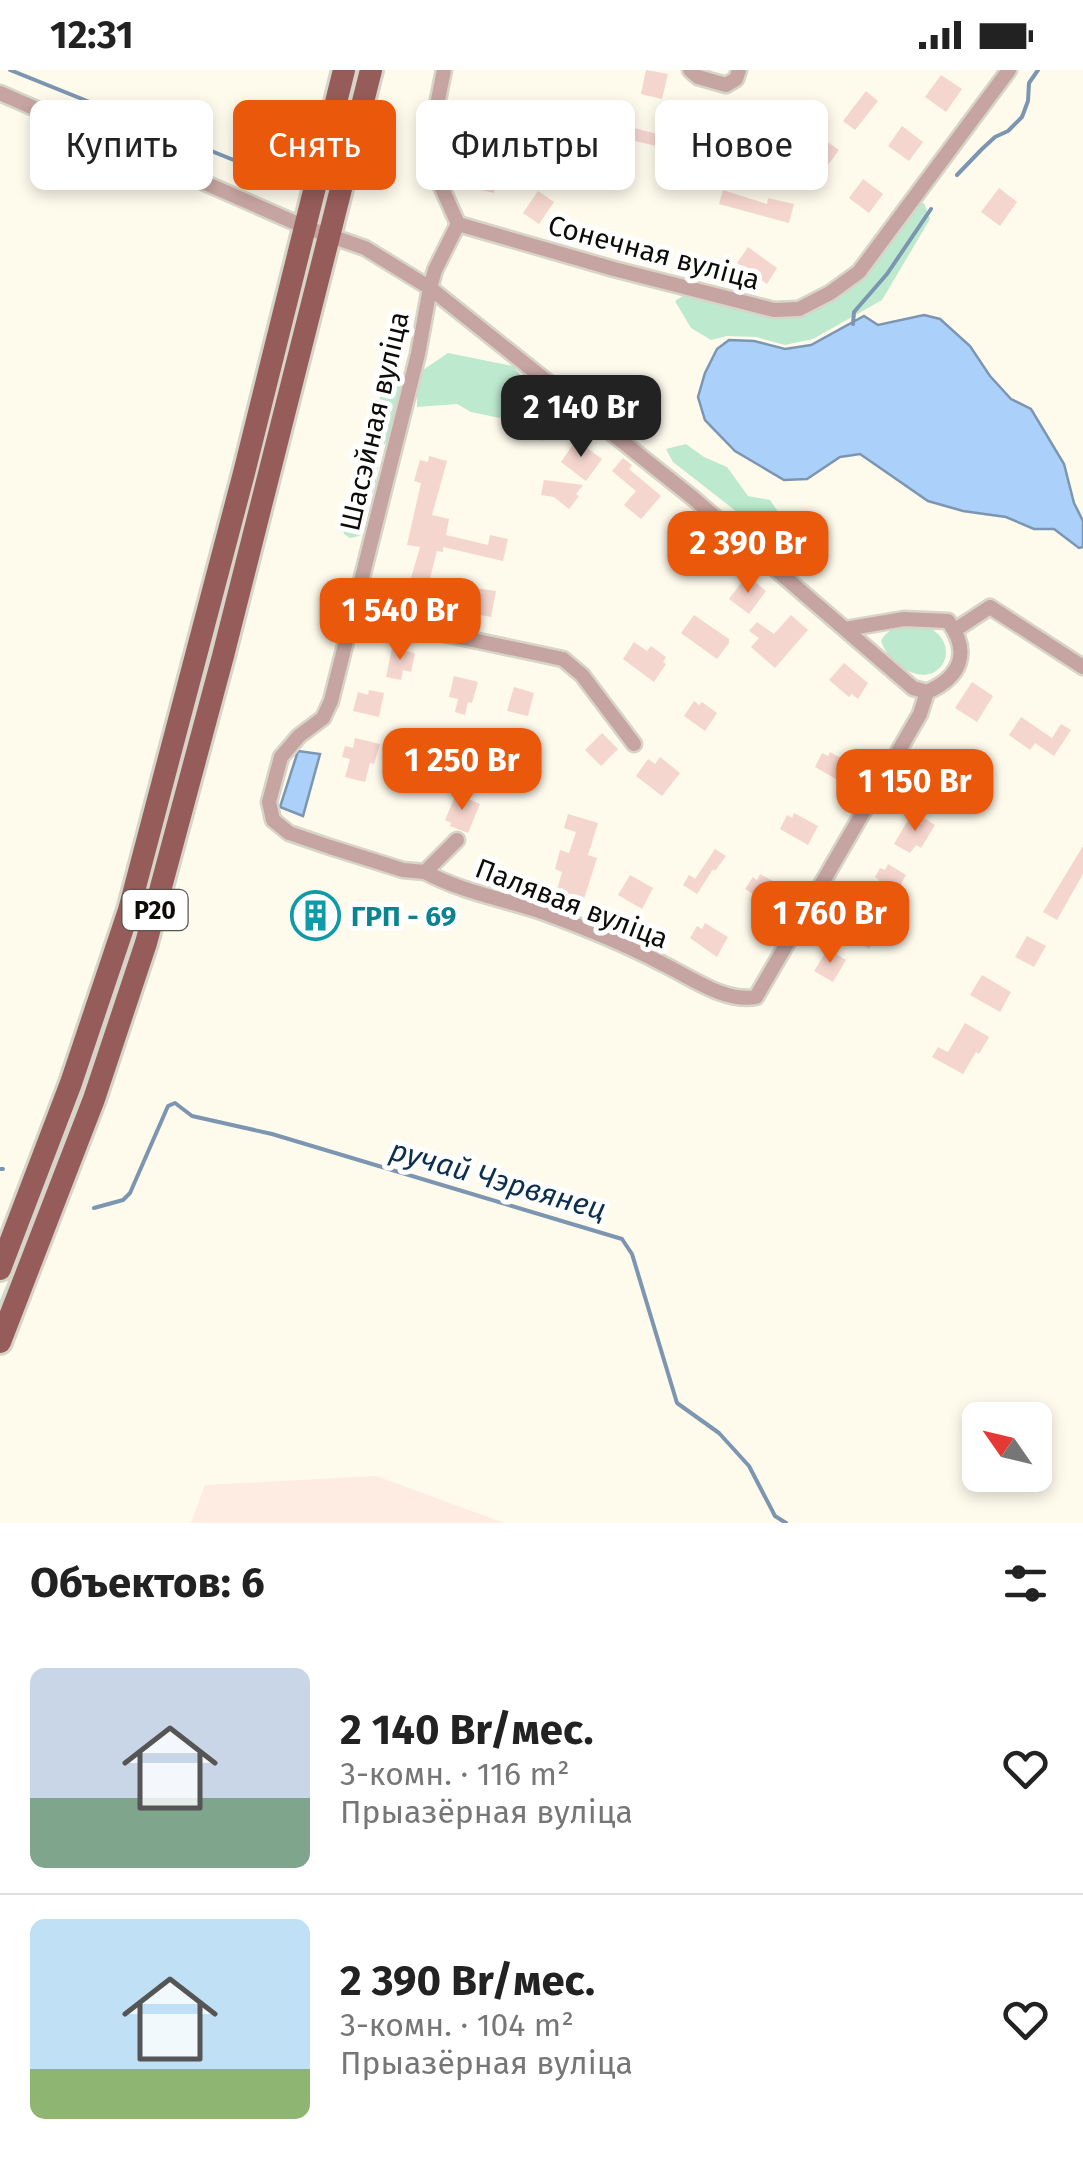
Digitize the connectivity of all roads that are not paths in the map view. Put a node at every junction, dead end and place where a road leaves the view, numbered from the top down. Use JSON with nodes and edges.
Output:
{"nodes":[{"id":1,"x":344,"y":70,"type":"edge"},
{"id":2,"x":371,"y":70,"type":"edge"},
{"id":3,"x":444,"y":70,"type":"edge"},
{"id":4,"x":690,"y":70,"type":"edge"},
{"id":5,"x":738,"y":70,"type":"edge"},
{"id":6,"x":1009,"y":70,"type":"edge"},
{"id":7,"x":0,"y":93,"type":"edge"},
{"id":8,"x":458,"y":224,"type":"junction"},
{"id":9,"x":305,"y":227,"type":"junction"},
{"id":10,"x":330,"y":235,"type":"junction"},
{"id":11,"x":430,"y":288,"type":"junction"},
{"id":12,"x":354,"y":615,"type":"junction"},
{"id":13,"x":845,"y":629,"type":"junction"},
{"id":14,"x":955,"y":630,"type":"junction"},
{"id":15,"x":1083,"y":668,"type":"edge"},
{"id":16,"x":927,"y":692,"type":"junction"},
{"id":17,"x":634,"y":744,"type":"dead end"},
{"id":18,"x":457,"y":840,"type":"dead end"},
{"id":19,"x":426,"y":872,"type":"junction"},
{"id":20,"x":0,"y":1269,"type":"edge"},
{"id":21,"x":0,"y":1342,"type":"edge"}],
"edges":[{"from":1,"to":9,"type":"main road","number":"Р20"},
{"from":2,"to":10,"type":"main road","number":"Р20"},
{"from":3,"to":8,"type":"street"},
{"from":4,"to":5,"type":"street"},
{"from":6,"to":8,"type":"street","name":"Сонечная вуліца"},
{"from":7,"to":9,"type":"street"},
{"from":8,"to":11,"type":"street","name":"Шасэйная вуліца"},
{"from":9,"to":10,"type":"street"},
{"from":9,"to":20,"type":"main road","number":"Р20"},
{"from":10,"to":11,"type":"street"},
{"from":10,"to":21,"type":"main road","number":"Р20"},
{"from":11,"to":12,"type":"street","name":"Шасэйная вуліца"},
{"from":11,"to":13,"type":"street"},
{"from":12,"to":17,"type":"street"},
{"from":12,"to":19,"type":"street","name":"Шасэйная вуліца"},
{"from":13,"to":14,"type":"street"},
{"from":13,"to":16,"type":"street"},
{"from":14,"to":15,"type":"street"},
{"from":14,"to":16,"type":"street"},
{"from":16,"to":19,"type":"street","name":"Палявая вуліца"},
{"from":18,"to":19,"type":"street"}]}
